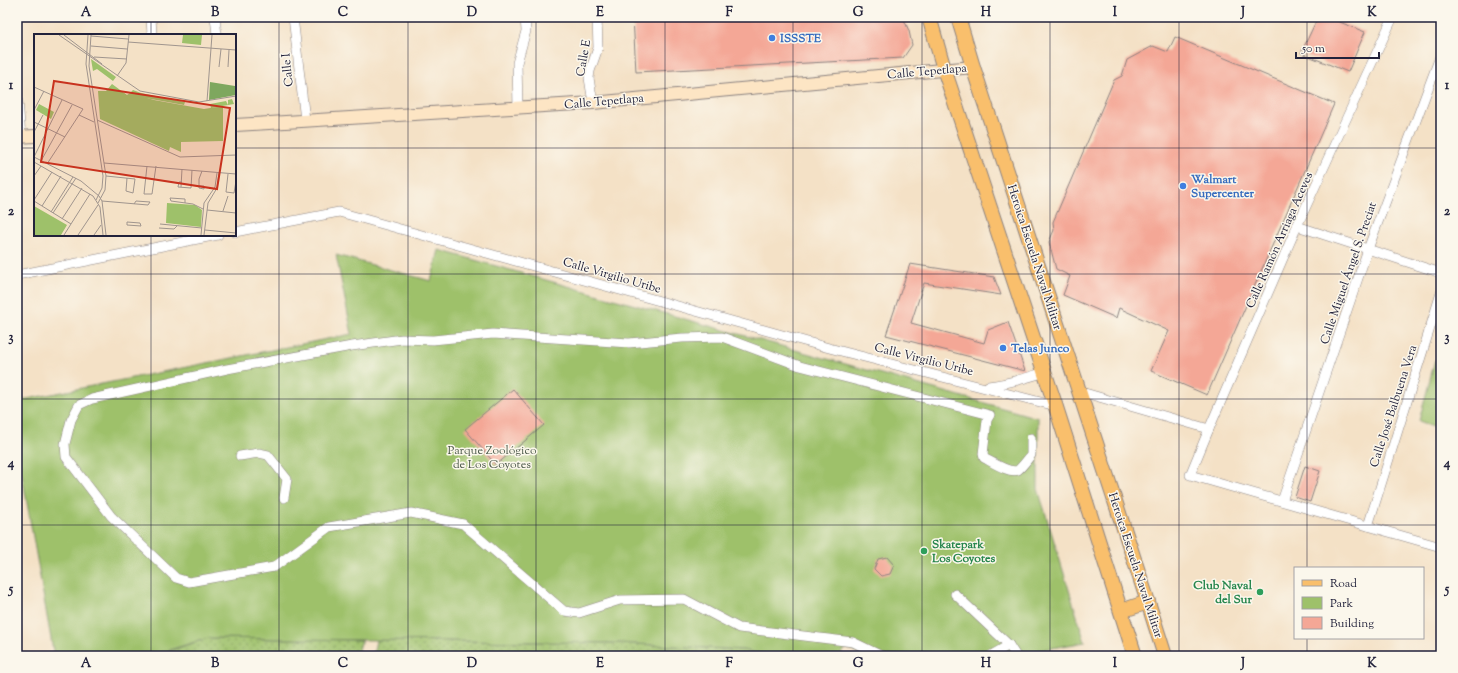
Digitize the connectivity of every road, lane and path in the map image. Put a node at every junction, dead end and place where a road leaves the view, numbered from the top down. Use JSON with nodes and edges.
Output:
{"nodes":[{"id":1,"x":151,"y":17,"type":"edge"},
{"id":2,"x":215,"y":17,"type":"edge"},
{"id":3,"x":293,"y":17,"type":"edge"},
{"id":4,"x":525,"y":17,"type":"edge"},
{"id":5,"x":597,"y":17,"type":"edge"},
{"id":6,"x":929,"y":17,"type":"edge"},
{"id":7,"x":958,"y":17,"type":"edge"},
{"id":8,"x":1393,"y":17,"type":"edge"},
{"id":9,"x":152,"y":34,"type":"edge"},
{"id":10,"x":217,"y":34,"type":"edge"},
{"id":11,"x":1441,"y":54,"type":"edge"},
{"id":12,"x":973,"y":67,"type":"junction"},
{"id":13,"x":944,"y":69,"type":"junction"},
{"id":14,"x":17,"y":89,"type":"edge"},
{"id":15,"x":593,"y":103,"type":"junction"},
{"id":16,"x":518,"y":108,"type":"junction"},
{"id":17,"x":305,"y":120,"type":"junction"},
{"id":18,"x":236,"y":125,"type":"edge"},
{"id":19,"x":19,"y":136,"type":"edge"},
{"id":20,"x":34,"y":136,"type":"edge"},
{"id":21,"x":1297,"y":226,"type":"junction"},
{"id":22,"x":236,"y":232,"type":"edge"},
{"id":23,"x":213,"y":236,"type":"edge"},
{"id":24,"x":1368,"y":250,"type":"junction"},
{"id":25,"x":1441,"y":273,"type":"edge"},
{"id":26,"x":17,"y":275,"type":"edge"},
{"id":27,"x":1441,"y":293,"type":"edge"},
{"id":28,"x":1045,"y":372,"type":"junction"},
{"id":29,"x":981,"y":386,"type":"junction"},
{"id":30,"x":1078,"y":391,"type":"junction"},
{"id":31,"x":1056,"y":406,"type":"junction"},
{"id":32,"x":1209,"y":429,"type":"junction"},
{"id":33,"x":1031,"y":438,"type":"dead end"},
{"id":34,"x":240,"y":456,"type":"dead end"},
{"id":35,"x":284,"y":498,"type":"dead end"},
{"id":36,"x":1282,"y":501,"type":"junction"},
{"id":37,"x":1368,"y":526,"type":"junction"},
{"id":38,"x":1441,"y":547,"type":"edge"},
{"id":39,"x":955,"y":594,"type":"dead end"},
{"id":40,"x":1148,"y":602,"type":"junction"},
{"id":41,"x":1121,"y":611,"type":"junction"},
{"id":42,"x":1009,"y":645,"type":"junction"},
{"id":43,"x":882,"y":656,"type":"edge"},
{"id":44,"x":990,"y":656,"type":"edge"},
{"id":45,"x":1016,"y":656,"type":"edge"},
{"id":46,"x":1135,"y":656,"type":"edge"},
{"id":47,"x":1165,"y":656,"type":"edge"}],
"edges":[{"from":1,"to":9,"type":"street"},
{"from":2,"to":10,"type":"street"},
{"from":3,"to":17,"type":"street","name":"Calle I"},
{"from":4,"to":16,"type":"street"},
{"from":5,"to":15,"type":"street","name":"Calle E"},
{"from":6,"to":13,"type":"main road"},
{"from":7,"to":12,"type":"main road","name":"Heroica Escuela Naval Militar"},
{"from":8,"to":21,"type":"street","name":"Calle Ramón Arriaga Aceves"},
{"from":11,"to":24,"type":"street","name":"Calle Miguel Ángel S. Preciat"},
{"from":12,"to":13,"type":"street","name":"Calle Tepetlapa"},
{"from":12,"to":30,"type":"main road","name":"Heroica Escuela Naval Militar"},
{"from":13,"to":15,"type":"street","name":"Calle Tepetlapa"},
{"from":13,"to":28,"type":"main road"},
{"from":14,"to":19,"type":"street"},
{"from":15,"to":16,"type":"street","name":"Calle Tepetlapa"},
{"from":16,"to":17,"type":"street","name":"Calle Tepetlapa"},
{"from":17,"to":18,"type":"street","name":"Calle Tepetlapa"},
{"from":19,"to":20,"type":"street"},
{"from":21,"to":24,"type":"street"},
{"from":21,"to":32,"type":"street","name":"Calle Ramón Arriaga Aceves"},
{"from":22,"to":29,"type":"street","name":"Calle Virgilio Uribe"},
{"from":23,"to":26,"type":"street"},
{"from":24,"to":25,"type":"street"},
{"from":24,"to":36,"type":"street","name":"Calle Miguel Ángel S. Preciat"},
{"from":27,"to":37,"type":"street","name":"Calle José Balbuena Vera"},
{"from":28,"to":29,"type":"street","name":"Calle Virgilio Uribe"},
{"from":28,"to":31,"type":"main road"},
{"from":29,"to":31,"type":"street","name":"Calle Virgilio Uribe"},
{"from":30,"to":32,"type":"street"},
{"from":30,"to":40,"type":"main road","name":"Heroica Escuela Naval Militar"},
{"from":31,"to":41,"type":"main road"},
{"from":32,"to":36,"type":"street","name":"Calle Ramón Arriaga Aceves"},
{"from":33,"to":43,"type":"street"},
{"from":34,"to":35,"type":"street"},
{"from":36,"to":37,"type":"street"},
{"from":37,"to":38,"type":"street"},
{"from":39,"to":42,"type":"street"},
{"from":40,"to":41,"type":"main road"},
{"from":40,"to":47,"type":"main road","name":"Heroica Escuela Naval Militar"},
{"from":41,"to":46,"type":"main road"},
{"from":42,"to":44,"type":"street"},
{"from":42,"to":45,"type":"street"}]}
